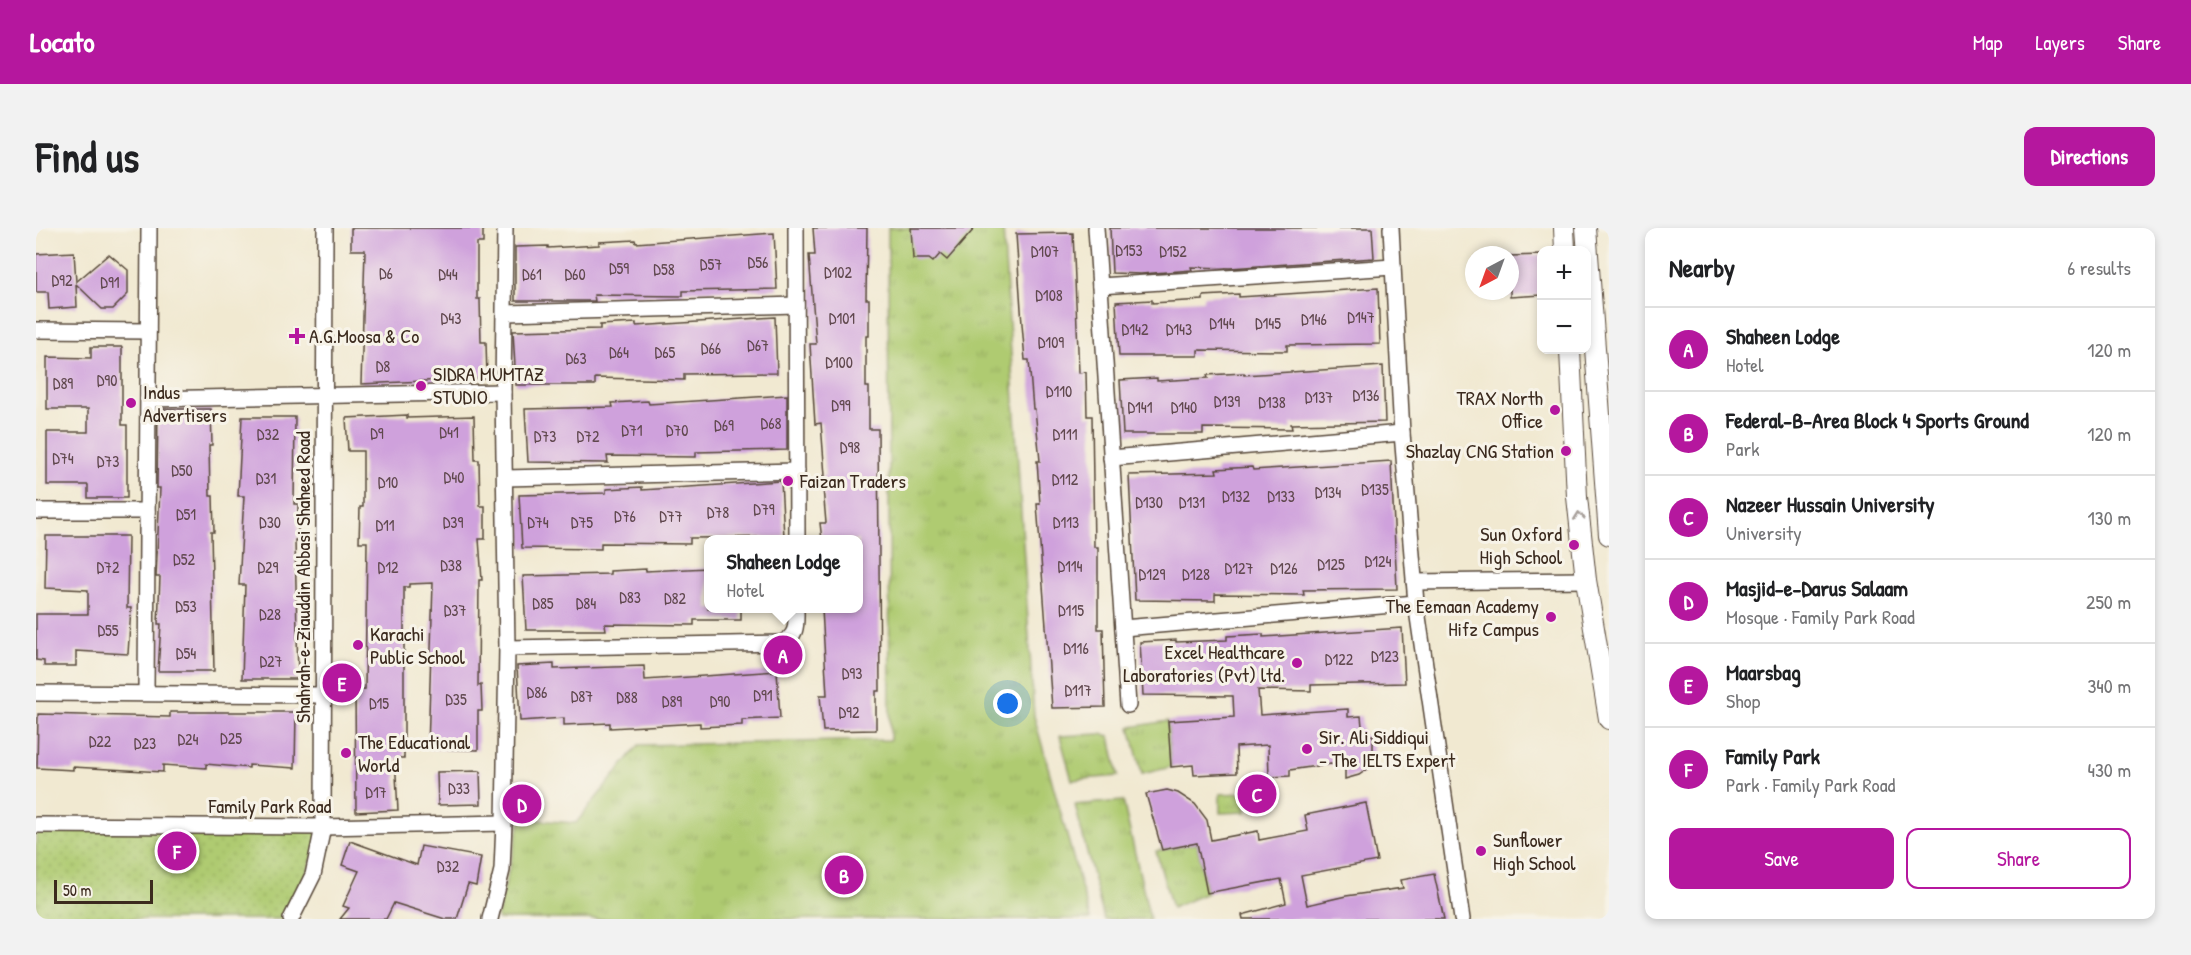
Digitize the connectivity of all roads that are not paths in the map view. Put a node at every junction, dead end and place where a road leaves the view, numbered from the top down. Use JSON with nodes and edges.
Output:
{"nodes":[{"id":1,"x":149,"y":228,"type":"edge"},
{"id":2,"x":325,"y":228,"type":"edge"},
{"id":3,"x":505,"y":228,"type":"edge"},
{"id":4,"x":796,"y":228,"type":"edge"},
{"id":5,"x":1096,"y":228,"type":"edge"},
{"id":6,"x":1391,"y":228,"type":"edge"},
{"id":7,"x":1564,"y":228,"type":"edge"},
{"id":8,"x":1586,"y":228,"type":"edge"},
{"id":9,"x":1565,"y":246,"type":"edge"},
{"id":10,"x":1393,"y":267,"type":"junction"},
{"id":11,"x":1100,"y":286,"type":"junction"},
{"id":12,"x":796,"y":305,"type":"junction"},
{"id":13,"x":506,"y":313,"type":"junction"},
{"id":14,"x":36,"y":330,"type":"edge"},
{"id":15,"x":148,"y":331,"type":"junction"},
{"id":16,"x":1602,"y":351,"type":"edge"},
{"id":17,"x":1570,"y":354,"type":"edge"},
{"id":18,"x":503,"y":392,"type":"junction"},
{"id":19,"x":324,"y":397,"type":"junction"},
{"id":20,"x":148,"y":399,"type":"junction"},
{"id":21,"x":1604,"y":412,"type":"edge"},
{"id":22,"x":1402,"y":433,"type":"junction"},
{"id":23,"x":1111,"y":458,"type":"junction"},
{"id":24,"x":797,"y":471,"type":"junction"},
{"id":25,"x":505,"y":478,"type":"junction"},
{"id":26,"x":36,"y":511,"type":"edge"},
{"id":27,"x":147,"y":511,"type":"junction"},
{"id":28,"x":797,"y":535,"type":"edge"},
{"id":29,"x":1609,"y":535,"type":"edge"},
{"id":30,"x":1586,"y":580,"type":"junction"},
{"id":31,"x":1414,"y":582,"type":"junction"},
{"id":32,"x":1416,"y":603,"type":"junction"},
{"id":33,"x":796,"y":613,"type":"edge"},
{"id":34,"x":1123,"y":628,"type":"junction"},
{"id":35,"x":507,"y":648,"type":"junction"},
{"id":36,"x":36,"y":693,"type":"edge"},
{"id":37,"x":146,"y":693,"type":"junction"},
{"id":38,"x":323,"y":695,"type":"junction"},
{"id":39,"x":1128,"y":705,"type":"dead end"},
{"id":40,"x":1609,"y":719,"type":"edge"},
{"id":41,"x":504,"y":823,"type":"junction"},
{"id":42,"x":36,"y":825,"type":"edge"},
{"id":43,"x":323,"y":827,"type":"junction"},
{"id":44,"x":291,"y":919,"type":"edge"},
{"id":45,"x":490,"y":919,"type":"edge"},
{"id":46,"x":1462,"y":919,"type":"edge"}],
"edges":[{"from":1,"to":15,"type":"street"},
{"from":2,"to":19,"type":"street","name":"Shahrah-e-Ziauddin Abbasi Shaheed Road"},
{"from":3,"to":13,"type":"street"},
{"from":4,"to":12,"type":"street"},
{"from":5,"to":11,"type":"street"},
{"from":6,"to":10,"type":"street"},
{"from":7,"to":9,"type":"main road"},
{"from":8,"to":16,"type":"main road"},
{"from":10,"to":11,"type":"street"},
{"from":10,"to":22,"type":"street"},
{"from":11,"to":23,"type":"street"},
{"from":12,"to":13,"type":"street"},
{"from":12,"to":24,"type":"street"},
{"from":13,"to":18,"type":"street"},
{"from":14,"to":15,"type":"street"},
{"from":15,"to":20,"type":"street"},
{"from":16,"to":21,"type":"main road"},
{"from":30,"to":17,"type":"main road","one_way":true},
{"from":18,"to":19,"type":"street"},
{"from":18,"to":25,"type":"street"},
{"from":19,"to":20,"type":"street"},
{"from":19,"to":38,"type":"street","name":"Shahrah-e-Ziauddin Abbasi Shaheed Road"},
{"from":20,"to":27,"type":"street"},
{"from":21,"to":29,"type":"main road"},
{"from":22,"to":23,"type":"street"},
{"from":22,"to":31,"type":"street"},
{"from":23,"to":34,"type":"street"},
{"from":24,"to":25,"type":"street"},
{"from":24,"to":28,"type":"street"},
{"from":25,"to":35,"type":"street"},
{"from":26,"to":27,"type":"street"},
{"from":27,"to":37,"type":"street"},
{"from":30,"to":31,"type":"street"},
{"from":30,"to":40,"type":"main road"},
{"from":31,"to":32,"type":"street"},
{"from":32,"to":34,"type":"street"},
{"from":32,"to":46,"type":"street"},
{"from":33,"to":35,"type":"street"},
{"from":34,"to":39,"type":"street"},
{"from":35,"to":41,"type":"street"},
{"from":36,"to":37,"type":"street"},
{"from":37,"to":38,"type":"street"},
{"from":38,"to":43,"type":"street","name":"Shahrah-e-Ziauddin Abbasi Shaheed Road"},
{"from":41,"to":43,"type":"street","name":"Family Park Road"},
{"from":41,"to":45,"type":"street"},
{"from":42,"to":43,"type":"street","name":"Family Park Road"},
{"from":43,"to":44,"type":"street","name":"Shahrah-e-Ziauddin Abbasi Shaheed Road"}]}
